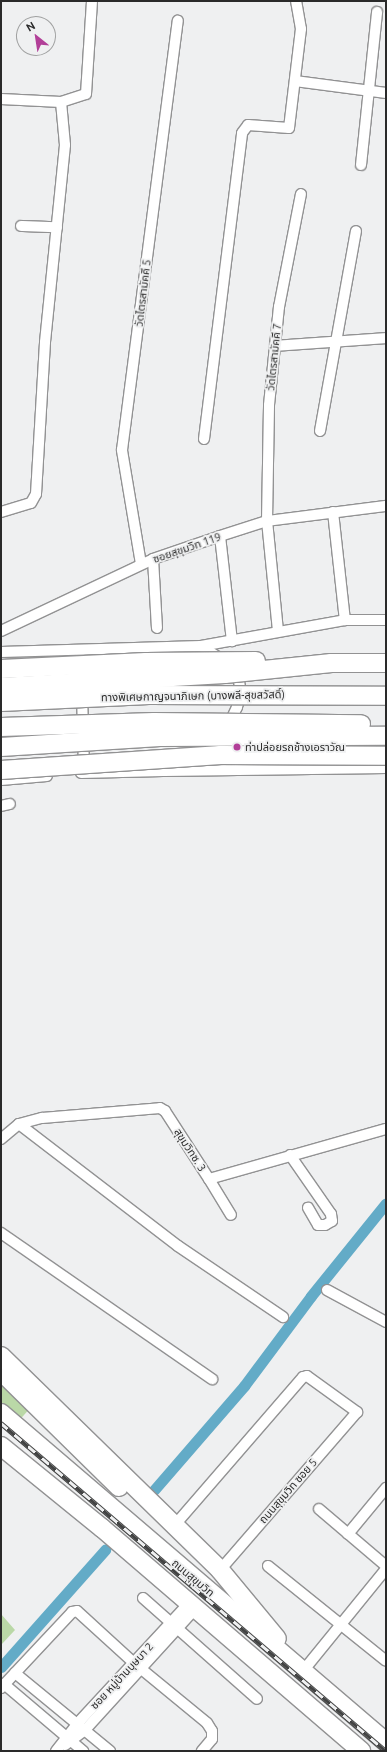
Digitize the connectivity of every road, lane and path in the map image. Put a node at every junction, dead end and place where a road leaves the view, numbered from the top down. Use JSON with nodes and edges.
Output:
{"nodes":[{"id":1,"x":92,"y":1,"type":"edge"},
{"id":2,"x":296,"y":1,"type":"edge"},
{"id":3,"x":377,"y":12,"type":"dead end"},
{"id":4,"x":178,"y":21,"type":"dead end"},
{"id":5,"x":295,"y":81,"type":"junction"},
{"id":6,"x":368,"y":91,"type":"junction"},
{"id":7,"x":386,"y":93,"type":"edge"},
{"id":8,"x":1,"y":99,"type":"edge"},
{"id":9,"x":61,"y":102,"type":"junction"},
{"id":10,"x":361,"y":165,"type":"dead end"},
{"id":11,"x":300,"y":194,"type":"dead end"},
{"id":12,"x":21,"y":226,"type":"dead end"},
{"id":13,"x":57,"y":227,"type":"junction"},
{"id":14,"x":356,"y":231,"type":"dead end"},
{"id":15,"x":386,"y":338,"type":"edge"},
{"id":16,"x":336,"y":343,"type":"junction"},
{"id":17,"x":275,"y":346,"type":"junction"},
{"id":18,"x":320,"y":431,"type":"dead end"},
{"id":19,"x":204,"y":438,"type":"dead end"},
{"id":20,"x":386,"y":506,"type":"edge"},
{"id":21,"x":1,"y":512,"type":"edge"},
{"id":22,"x":333,"y":512,"type":"junction"},
{"id":23,"x":267,"y":521,"type":"junction"},
{"id":24,"x":220,"y":536,"type":"junction"},
{"id":25,"x":153,"y":559,"type":"junction"},
{"id":26,"x":141,"y":564,"type":"junction"},
{"id":27,"x":345,"y":620,"type":"junction"},
{"id":28,"x":386,"y":620,"type":"edge"},
{"id":29,"x":157,"y":628,"type":"dead end"},
{"id":30,"x":1,"y":631,"type":"edge"},
{"id":31,"x":278,"y":631,"type":"junction"},
{"id":32,"x":232,"y":641,"type":"junction"},
{"id":33,"x":201,"y":646,"type":"junction"},
{"id":34,"x":81,"y":650,"type":"junction"},
{"id":35,"x":1,"y":652,"type":"edge"},
{"id":36,"x":331,"y":663,"type":"junction"},
{"id":37,"x":386,"y":663,"type":"edge"},
{"id":38,"x":1,"y":669,"type":"edge"},
{"id":39,"x":82,"y":686,"type":"junction"},
{"id":40,"x":1,"y":687,"type":"edge"},
{"id":41,"x":1,"y":693,"type":"edge"},
{"id":42,"x":386,"y":696,"type":"edge"},
{"id":43,"x":1,"y":702,"type":"edge"},
{"id":44,"x":386,"y":724,"type":"edge"},
{"id":45,"x":1,"y":726,"type":"edge"},
{"id":46,"x":386,"y":736,"type":"edge"},
{"id":47,"x":1,"y":747,"type":"edge"},
{"id":48,"x":386,"y":756,"type":"edge"},
{"id":49,"x":386,"y":768,"type":"edge"},
{"id":50,"x":1,"y":770,"type":"edge"},
{"id":51,"x":163,"y":771,"type":"junction"},
{"id":52,"x":79,"y":773,"type":"junction"},
{"id":53,"x":1,"y":780,"type":"edge"},
{"id":54,"x":19,"y":1124,"type":"junction"},
{"id":55,"x":386,"y":1129,"type":"edge"},
{"id":56,"x":1,"y":1139,"type":"edge"},
{"id":57,"x":290,"y":1155,"type":"junction"},
{"id":58,"x":209,"y":1180,"type":"junction"},
{"id":59,"x":308,"y":1208,"type":"dead end"},
{"id":60,"x":231,"y":1215,"type":"dead end"},
{"id":61,"x":1,"y":1233,"type":"edge"},
{"id":62,"x":328,"y":1290,"type":"dead end"},
{"id":63,"x":283,"y":1317,"type":"dead end"},
{"id":64,"x":386,"y":1322,"type":"edge"},
{"id":65,"x":1,"y":1356,"type":"edge"},
{"id":66,"x":1,"y":1371,"type":"edge"},
{"id":67,"x":212,"y":1379,"type":"dead end"},
{"id":68,"x":1,"y":1413,"type":"edge"},
{"id":69,"x":1,"y":1446,"type":"edge"},
{"id":70,"x":386,"y":1489,"type":"edge"},
{"id":71,"x":319,"y":1509,"type":"dead end"},
{"id":72,"x":174,"y":1526,"type":"junction"},
{"id":73,"x":348,"y":1534,"type":"junction"},
{"id":74,"x":268,"y":1566,"type":"dead end"},
{"id":75,"x":386,"y":1566,"type":"edge"},
{"id":76,"x":386,"y":1569,"type":"edge"},
{"id":77,"x":220,"y":1570,"type":"junction"},
{"id":78,"x":143,"y":1598,"type":"dead end"},
{"id":79,"x":193,"y":1605,"type":"junction"},
{"id":80,"x":341,"y":1625,"type":"junction"},
{"id":81,"x":174,"y":1626,"type":"junction"},
{"id":82,"x":386,"y":1661,"type":"edge"},
{"id":83,"x":137,"y":1666,"type":"junction"},
{"id":84,"x":298,"y":1667,"type":"junction"},
{"id":85,"x":15,"y":1673,"type":"junction"},
{"id":86,"x":3,"y":1686,"type":"edge"},
{"id":87,"x":334,"y":1698,"type":"junction"},
{"id":88,"x":256,"y":1699,"type":"dead end"},
{"id":89,"x":320,"y":1716,"type":"junction"},
{"id":90,"x":77,"y":1724,"type":"junction"},
{"id":91,"x":86,"y":1730,"type":"junction"},
{"id":92,"x":69,"y":1739,"type":"junction"},
{"id":93,"x":386,"y":1742,"type":"edge"},
{"id":94,"x":57,"y":1751,"type":"edge"},
{"id":95,"x":83,"y":1751,"type":"edge"},
{"id":96,"x":110,"y":1751,"type":"edge"},
{"id":97,"x":202,"y":1751,"type":"edge"},
{"id":98,"x":361,"y":1751,"type":"edge"}],
"edges":[{"from":1,"to":9,"type":"street"},
{"from":2,"to":5,"type":"street"},
{"from":3,"to":6,"type":"street"},
{"from":4,"to":26,"type":"street","name":"วัดไตรสามัคคี 5"},
{"from":5,"to":6,"type":"street"},
{"from":5,"to":19,"type":"street"},
{"from":6,"to":7,"type":"street"},
{"from":6,"to":10,"type":"street"},
{"from":8,"to":9,"type":"street"},
{"from":9,"to":13,"type":"street"},
{"from":11,"to":17,"type":"street","name":"วัดไตรสามัคคี 7"},
{"from":12,"to":13,"type":"street"},
{"from":13,"to":21,"type":"street"},
{"from":14,"to":16,"type":"street"},
{"from":15,"to":16,"type":"street"},
{"from":16,"to":17,"type":"street"},
{"from":16,"to":18,"type":"street"},
{"from":17,"to":23,"type":"street","name":"วัดไตรสามัคคี 7"},
{"from":20,"to":22,"type":"street","name":"ซอยสุขุมวิท 119"},
{"from":22,"to":23,"type":"street","name":"ซอยสุขุมวิท 119"},
{"from":22,"to":27,"type":"street"},
{"from":23,"to":24,"type":"street","name":"ซอยสุขุมวิท 119"},
{"from":23,"to":31,"type":"street","name":"วัดไตรสามัคคี 7"},
{"from":24,"to":25,"type":"street","name":"ซอยสุขุมวิท 119"},
{"from":24,"to":32,"type":"street"},
{"from":25,"to":26,"type":"street","name":"ซอยสุขุมวิท 119"},
{"from":25,"to":29,"type":"street"},
{"from":26,"to":30,"type":"street","name":"ซอยสุขุมวิท 119"},
{"from":27,"to":28,"type":"street"},
{"from":27,"to":31,"type":"street"},
{"from":31,"to":32,"type":"street"},
{"from":32,"to":33,"type":"street"},
{"from":33,"to":34,"type":"street"},
{"from":33,"to":51,"type":"street"},
{"from":34,"to":35,"type":"street"},
{"from":34,"to":39,"type":"street"},
{"from":36,"to":37,"type":"highway","bridge":true},
{"from":36,"to":38,"type":"highway","bridge":true},
{"from":36,"to":40,"type":"highway","bridge":true},
{"from":39,"to":41,"type":"highway"},
{"from":39,"to":52,"type":"street"},
{"from":42,"to":43,"type":"highway","name":"ทางพิเศษกาญจนาภิเษก (บางพลี-สุขสวัสดิ์)","bridge":true},
{"from":44,"to":45,"type":"highway","bridge":true},
{"from":46,"to":47,"type":"highway","bridge":true},
{"from":48,"to":50,"type":"highway","bridge":true},
{"from":49,"to":51,"type":"street"},
{"from":51,"to":52,"type":"street"},
{"from":52,"to":53,"type":"street"},
{"from":54,"to":56,"type":"street","name":"สุขุมวิทซ. 3"},
{"from":54,"to":58,"type":"street","name":"สุขุมวิทซ. 3"},
{"from":54,"to":63,"type":"street"},
{"from":55,"to":57,"type":"street","name":"สุขุมวิทซ. 3"},
{"from":57,"to":58,"type":"street","name":"สุขุมวิทซ. 3"},
{"from":57,"to":59,"type":"street"},
{"from":58,"to":60,"type":"street"},
{"from":61,"to":67,"type":"street"},
{"from":62,"to":64,"type":"street"},
{"from":65,"to":72,"type":"highway"},
{"from":66,"to":84,"type":"highway"},
{"from":68,"to":84,"type":"highway","name":"ถนนสุขุมวิท"},
{"from":69,"to":79,"type":"highway","name":"ถนนสุขุมวิท"},
{"from":70,"to":73,"type":"street"},
{"from":71,"to":73,"type":"street"},
{"from":72,"to":77,"type":"highway"},
{"from":72,"to":77,"type":"street","name":"ถนนสุขุมวิท ซอย 5"},
{"from":73,"to":75,"type":"street"},
{"from":74,"to":80,"type":"street"},
{"from":76,"to":80,"type":"street"},
{"from":77,"to":84,"type":"highway"},
{"from":78,"to":81,"type":"street"},
{"from":79,"to":81,"type":"street","name":"ซอย หมู่บ้านบุษบา 2"},
{"from":79,"to":89,"type":"highway","name":"ถนนสุขุมวิท"},
{"from":80,"to":82,"type":"street"},
{"from":80,"to":84,"type":"street"},
{"from":81,"to":83,"type":"street","name":"ซอย หมู่บ้านบุษบา 2"},
{"from":81,"to":88,"type":"street"},
{"from":83,"to":85,"type":"street"},
{"from":83,"to":90,"type":"street","name":"ซอย หมู่บ้านบุษบา 2"},
{"from":83,"to":91,"type":"street"},
{"from":83,"to":97,"type":"street"},
{"from":84,"to":87,"type":"highway","name":"ถนนสุขุมวิท"},
{"from":85,"to":86,"type":"street"},
{"from":85,"to":90,"type":"street"},
{"from":86,"to":92,"type":"street"},
{"from":87,"to":89,"type":"highway"},
{"from":87,"to":93,"type":"highway","name":"ถนนสุขุมวิท"},
{"from":89,"to":98,"type":"highway","name":"ถนนสุขุมวิท"},
{"from":90,"to":91,"type":"street"},
{"from":90,"to":92,"type":"street","name":"ซอย หมู่บ้านบุษบา 2"},
{"from":91,"to":92,"type":"street"},
{"from":91,"to":96,"type":"street"},
{"from":92,"to":94,"type":"street","name":"ซอย หมู่บ้านบุษบา 2"},
{"from":92,"to":95,"type":"street"}]}
